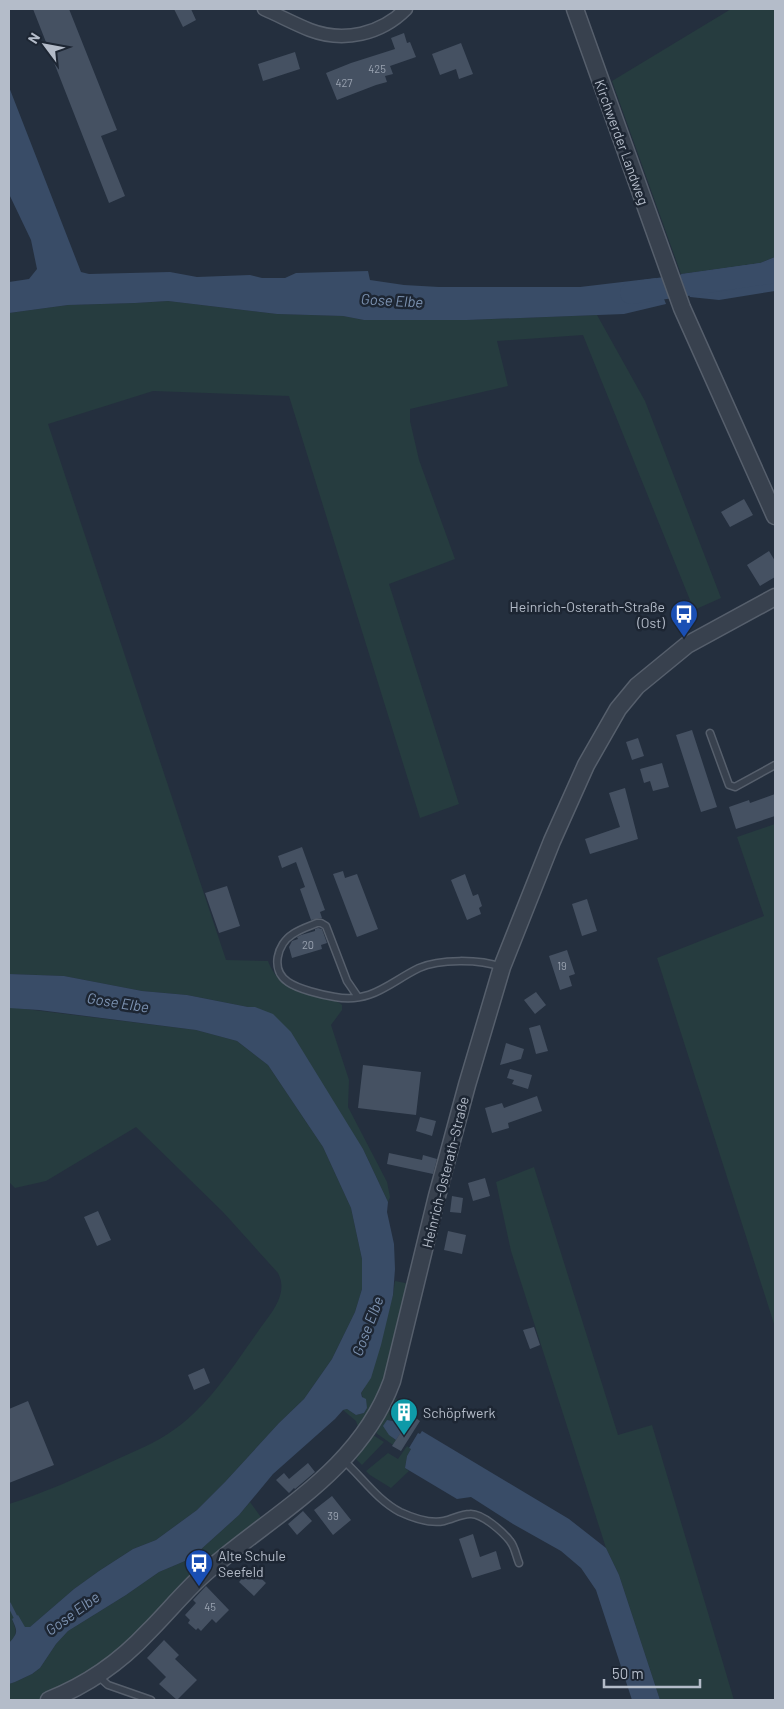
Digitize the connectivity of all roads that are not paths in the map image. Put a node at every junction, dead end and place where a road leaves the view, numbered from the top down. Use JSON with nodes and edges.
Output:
{"nodes":[{"id":1,"x":264,"y":9,"type":"edge"},
{"id":2,"x":406,"y":9,"type":"edge"},
{"id":3,"x":575,"y":9,"type":"edge"},
{"id":4,"x":775,"y":516,"type":"edge"},
{"id":5,"x":775,"y":597,"type":"edge"},
{"id":6,"x":710,"y":733,"type":"dead end"},
{"id":7,"x":775,"y":765,"type":"edge"},
{"id":8,"x":502,"y":967,"type":"junction"},
{"id":9,"x":358,"y":997,"type":"junction"},
{"id":10,"x":343,"y":1460,"type":"junction"},
{"id":11,"x":519,"y":1563,"type":"dead end"},
{"id":12,"x":98,"y":1675,"type":"junction"},
{"id":13,"x":49,"y":1700,"type":"edge"},
{"id":14,"x":151,"y":1700,"type":"edge"}],
"edges":[{"from":1,"to":2,"type":"street"},
{"from":3,"to":4,"type":"street","name":"Kirchwerder Landweg"},
{"from":5,"to":8,"type":"street","name":"Heinrich-Osterath-Straße"},
{"from":6,"to":7,"type":"lane"},
{"from":8,"to":9,"type":"lane"},
{"from":8,"to":10,"type":"street","name":"Heinrich-Osterath-Straße"},
{"from":9,"to":9,"type":"lane"},
{"from":10,"to":11,"type":"lane"},
{"from":10,"to":12,"type":"street","name":"Heinrich-Osterath-Straße"},
{"from":12,"to":13,"type":"street","name":"Heinrich-Osterath-Straße"},
{"from":12,"to":14,"type":"lane"}]}
